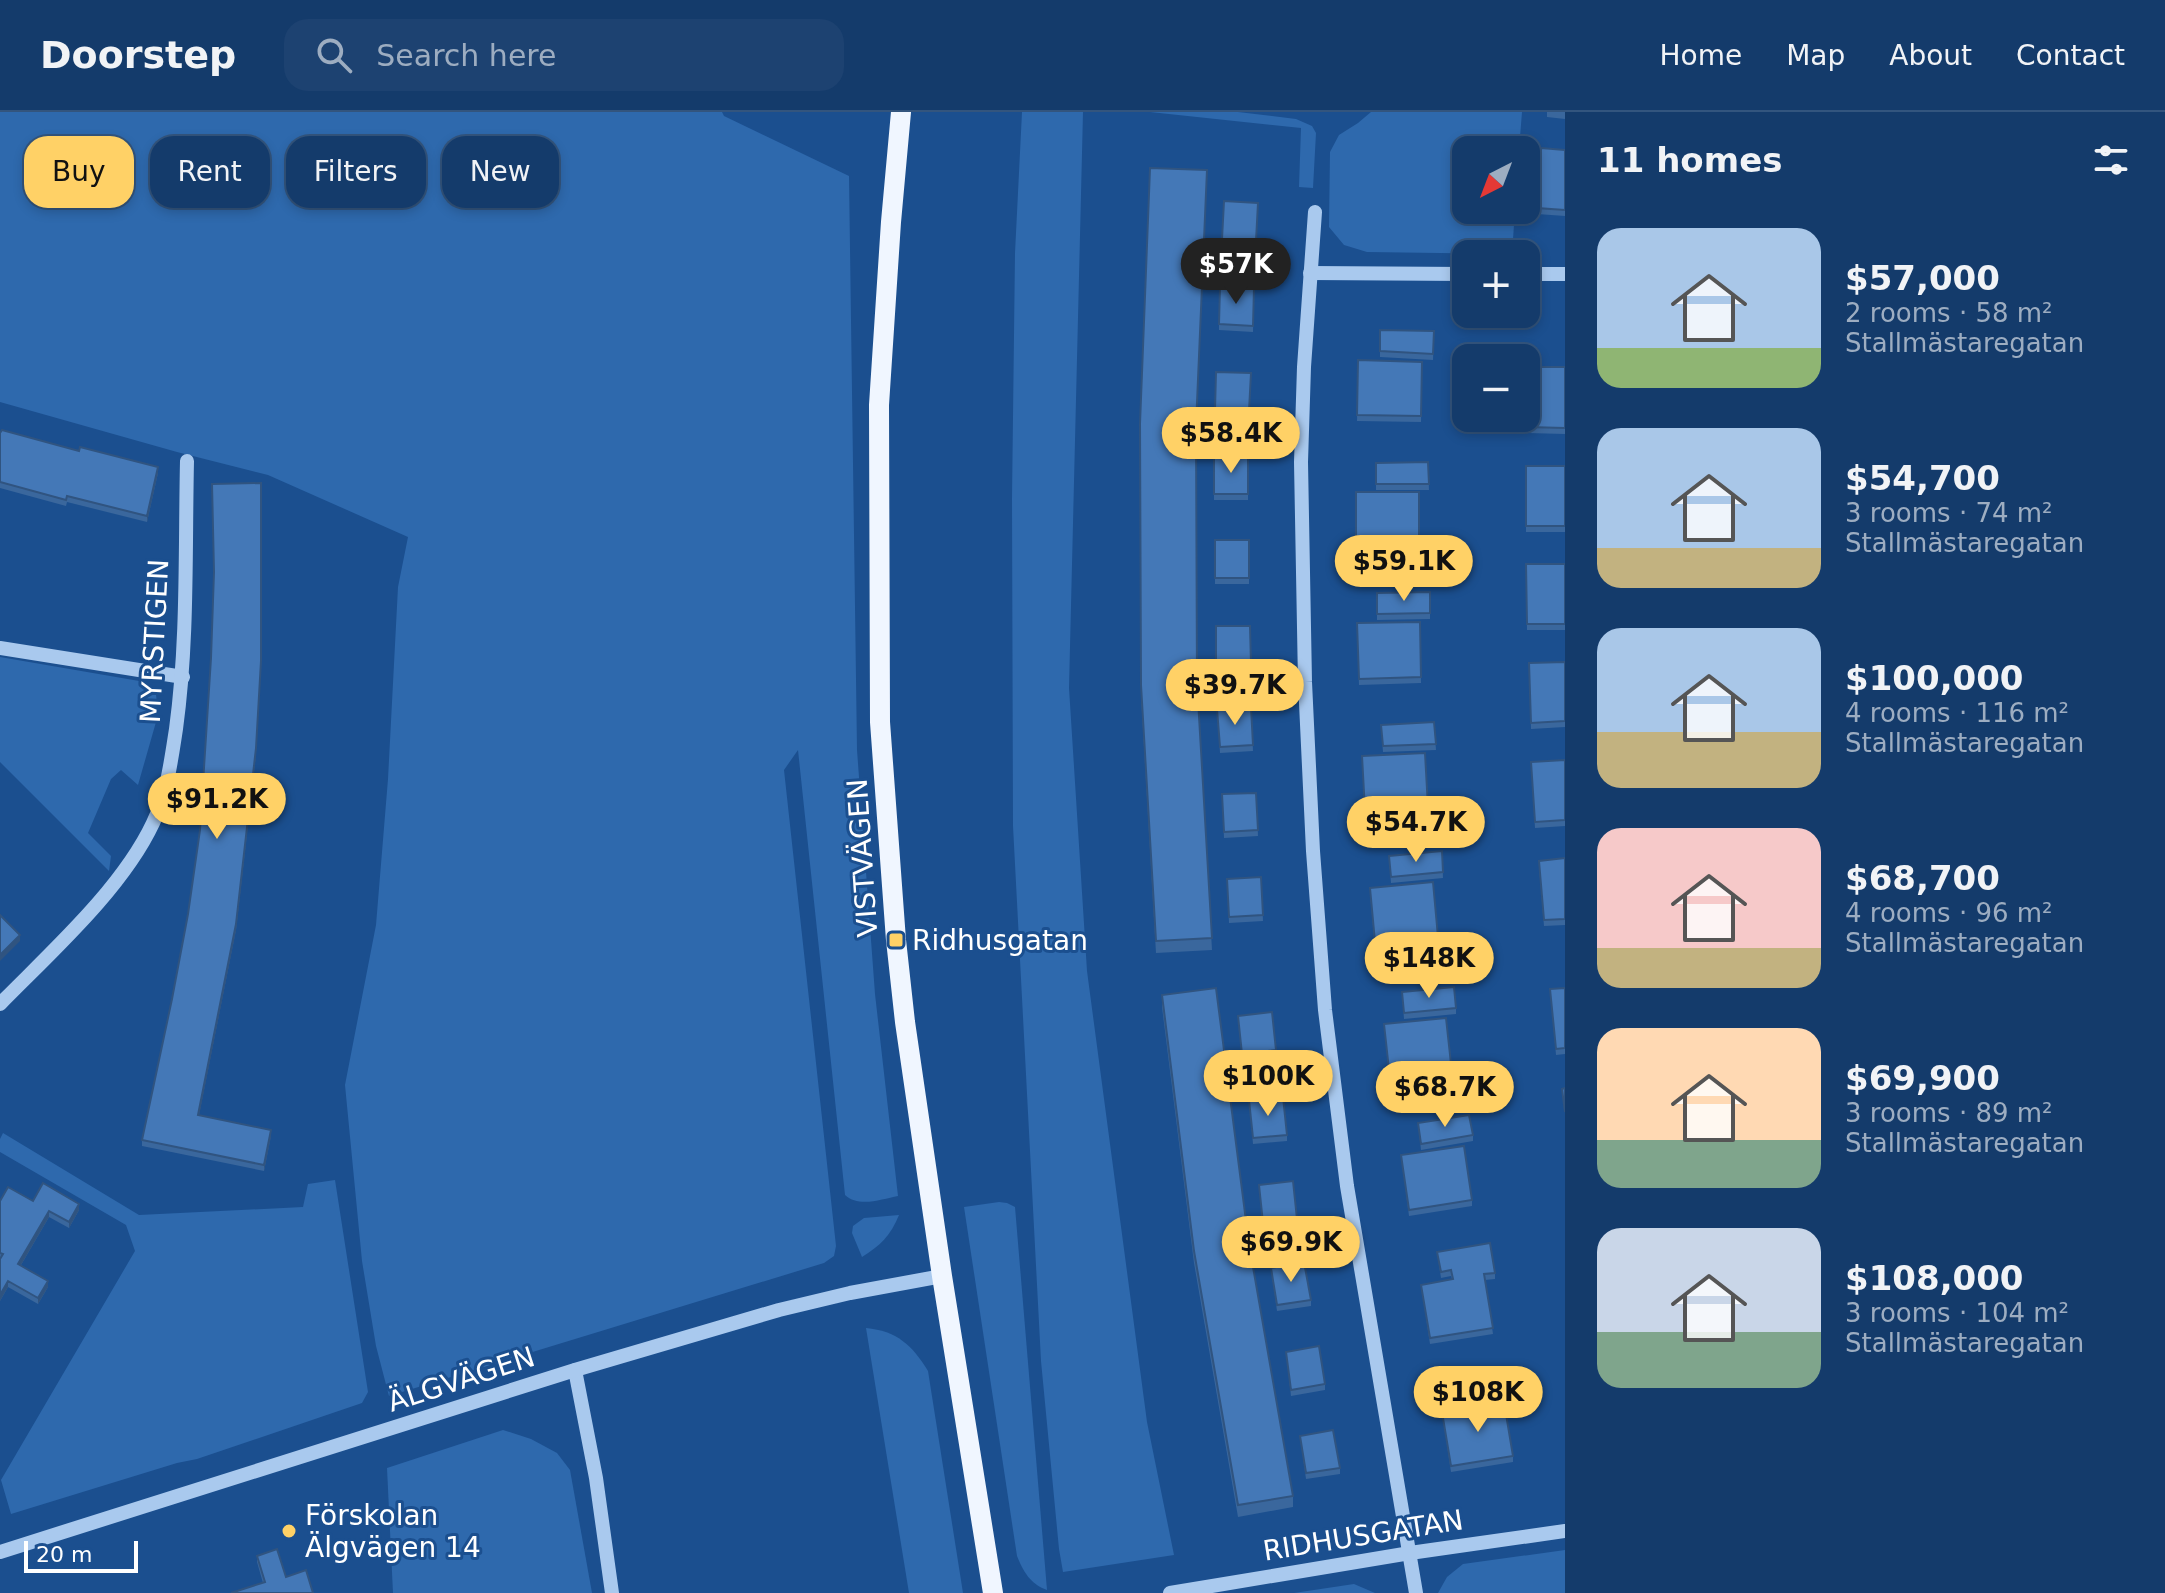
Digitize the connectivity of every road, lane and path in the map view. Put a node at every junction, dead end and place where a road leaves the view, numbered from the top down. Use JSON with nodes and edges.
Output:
{"nodes":[{"id":1,"x":901,"y":112,"type":"edge"},
{"id":2,"x":1315,"y":212,"type":"dead end"},
{"id":3,"x":1310,"y":273,"type":"junction"},
{"id":4,"x":1452,"y":274,"type":"edge"},
{"id":5,"x":1540,"y":274,"type":"edge"},
{"id":6,"x":1565,"y":274,"type":"edge"},
{"id":7,"x":187,"y":461,"type":"dead end"},
{"id":8,"x":0,"y":648,"type":"edge"},
{"id":9,"x":183,"y":677,"type":"junction"},
{"id":10,"x":0,"y":1004,"type":"edge"},
{"id":11,"x":942,"y":1276,"type":"junction"},
{"id":12,"x":575,"y":1370,"type":"junction"},
{"id":13,"x":1565,"y":1531,"type":"edge"},
{"id":14,"x":0,"y":1552,"type":"edge"},
{"id":15,"x":1410,"y":1553,"type":"junction"},
{"id":16,"x":612,"y":1593,"type":"edge"},
{"id":17,"x":993,"y":1593,"type":"edge"},
{"id":18,"x":1170,"y":1593,"type":"edge"},
{"id":19,"x":1416,"y":1593,"type":"edge"}],
"edges":[{"from":1,"to":11,"type":"main road","name":"VISTVÄGEN"},
{"from":2,"to":3,"type":"street"},
{"from":3,"to":4,"type":"street"},
{"from":3,"to":15,"type":"street"},
{"from":5,"to":6,"type":"street"},
{"from":7,"to":9,"type":"street","name":"MYRSTIGEN"},
{"from":8,"to":9,"type":"street"},
{"from":9,"to":10,"type":"street","name":"MYRSTIGEN"},
{"from":11,"to":12,"type":"street","name":"ÄLGVÄGEN"},
{"from":11,"to":17,"type":"main road","name":"VISTVÄGEN"},
{"from":12,"to":14,"type":"street","name":"ÄLGVÄGEN"},
{"from":12,"to":16,"type":"street"},
{"from":13,"to":15,"type":"street","name":"RIDHUSGATAN"},
{"from":15,"to":18,"type":"street","name":"RIDHUSGATAN"},
{"from":15,"to":19,"type":"street"}]}
